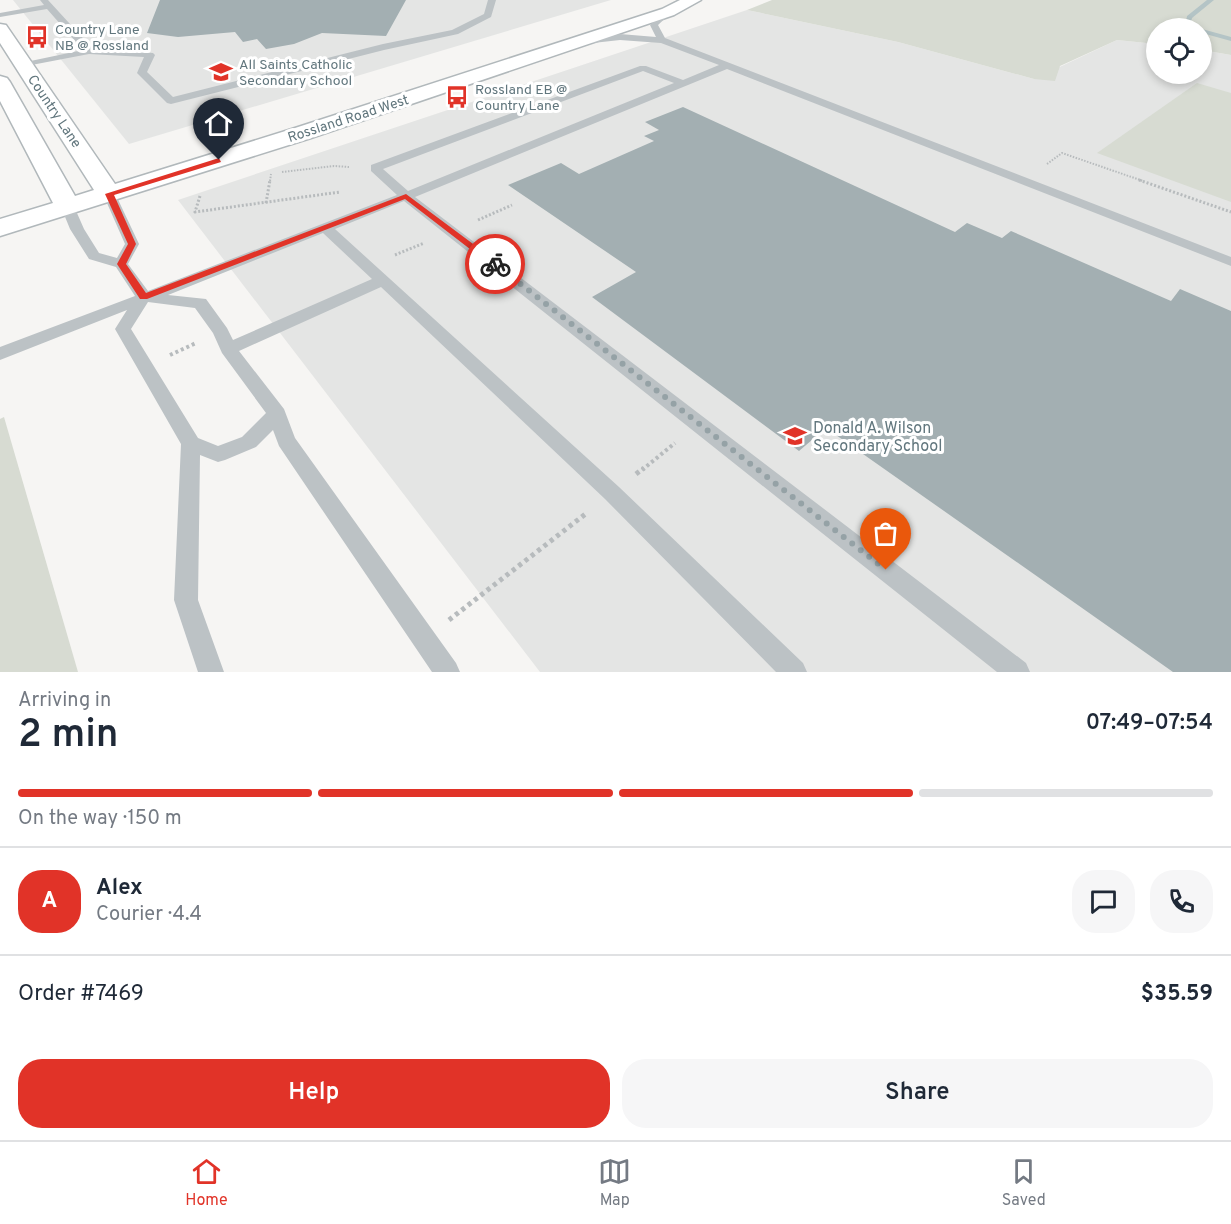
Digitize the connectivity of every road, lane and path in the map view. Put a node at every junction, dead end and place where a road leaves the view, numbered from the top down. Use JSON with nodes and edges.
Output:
{"nodes":[{"id":1,"x":492,"y":0,"type":"edge"},
{"id":2,"x":693,"y":0,"type":"edge"},
{"id":3,"x":46,"y":3,"type":"edge"},
{"id":4,"x":664,"y":6,"type":"edge"},
{"id":5,"x":0,"y":15,"type":"edge"},
{"id":6,"x":0,"y":29,"type":"edge"},
{"id":7,"x":662,"y":40,"type":"junction"},
{"id":8,"x":580,"y":41,"type":"junction"},
{"id":9,"x":89,"y":51,"type":"junction"},
{"id":10,"x":24,"y":65,"type":"junction"},
{"id":11,"x":728,"y":65,"type":"junction"},
{"id":12,"x":0,"y":82,"type":"edge"},
{"id":13,"x":394,"y":82,"type":"dead end"},
{"id":14,"x":684,"y":84,"type":"junction"},
{"id":15,"x":375,"y":168,"type":"junction"},
{"id":16,"x":109,"y":180,"type":"junction"},
{"id":17,"x":1024,"y":180,"type":"junction"},
{"id":18,"x":202,"y":189,"type":"dead end"},
{"id":19,"x":406,"y":196,"type":"junction"},
{"id":20,"x":63,"y":198,"type":"junction"},
{"id":21,"x":266,"y":203,"type":"dead end"},
{"id":22,"x":0,"y":205,"type":"edge"},
{"id":23,"x":195,"y":212,"type":"dead end"},
{"id":24,"x":1231,"y":212,"type":"edge"},
{"id":25,"x":325,"y":227,"type":"junction"},
{"id":26,"x":0,"y":228,"type":"edge"},
{"id":27,"x":1231,"y":261,"type":"edge"},
{"id":28,"x":122,"y":264,"type":"junction"},
{"id":29,"x":384,"y":280,"type":"junction"},
{"id":30,"x":144,"y":297,"type":"junction"},
{"id":31,"x":228,"y":349,"type":"junction"},
{"id":32,"x":0,"y":354,"type":"edge"},
{"id":33,"x":277,"y":414,"type":"junction"},
{"id":34,"x":700,"y":423,"type":"junction"},
{"id":35,"x":191,"y":442,"type":"junction"},
{"id":36,"x":612,"y":493,"type":"junction"},
{"id":37,"x":423,"y":640,"type":"junction"},
{"id":38,"x":211,"y":672,"type":"edge"},
{"id":39,"x":447,"y":672,"type":"edge"},
{"id":40,"x":794,"y":672,"type":"edge"},
{"id":41,"x":1017,"y":672,"type":"edge"}],
"edges":[{"from":1,"to":9,"type":"lane"},
{"from":2,"to":4,"type":"main road","name":"Rossland Road West"},
{"from":3,"to":5,"type":"lane"},
{"from":3,"to":9,"type":"lane"},
{"from":4,"to":7,"type":"lane"},
{"from":4,"to":8,"type":"main road","name":"Rossland Road West"},
{"from":4,"to":13,"type":"main road","name":"Rossland Road West"},
{"from":6,"to":10,"type":"main road","name":"Country Lane"},
{"from":7,"to":8,"type":"lane"},
{"from":7,"to":11,"type":"lane"},
{"from":8,"to":16,"type":"main road","name":"Rossland Road West"},
{"from":9,"to":10,"type":"lane"},
{"from":10,"to":16,"type":"main road","name":"Country Lane"},
{"from":11,"to":14,"type":"lane"},
{"from":11,"to":17,"type":"lane"},
{"from":12,"to":20,"type":"main road","name":"Country Lane"},
{"from":14,"to":15,"type":"lane"},
{"from":14,"to":19,"type":"lane"},
{"from":15,"to":19,"type":"lane"},
{"from":15,"to":21,"type":"path"},
{"from":16,"to":20,"type":"main road","name":"Rossland Road West"},
{"from":16,"to":28,"type":"lane"},
{"from":17,"to":24,"type":"path"},
{"from":17,"to":27,"type":"lane"},
{"from":18,"to":23,"type":"path"},
{"from":19,"to":25,"type":"lane"},
{"from":19,"to":34,"type":"lane"},
{"from":20,"to":22,"type":"main road","name":"Rossland Road West"},
{"from":20,"to":26,"type":"main road","name":"Rossland Road West"},
{"from":20,"to":28,"type":"lane"},
{"from":25,"to":29,"type":"lane"},
{"from":25,"to":30,"type":"lane"},
{"from":28,"to":30,"type":"lane"},
{"from":29,"to":31,"type":"lane"},
{"from":29,"to":36,"type":"lane"},
{"from":30,"to":31,"type":"lane"},
{"from":30,"to":32,"type":"lane"},
{"from":30,"to":35,"type":"lane"},
{"from":31,"to":33,"type":"lane"},
{"from":33,"to":35,"type":"lane"},
{"from":33,"to":37,"type":"lane"},
{"from":34,"to":36,"type":"path"},
{"from":34,"to":41,"type":"lane"},
{"from":35,"to":38,"type":"lane"},
{"from":36,"to":37,"type":"path"},
{"from":36,"to":40,"type":"lane"},
{"from":37,"to":39,"type":"lane"}]}
